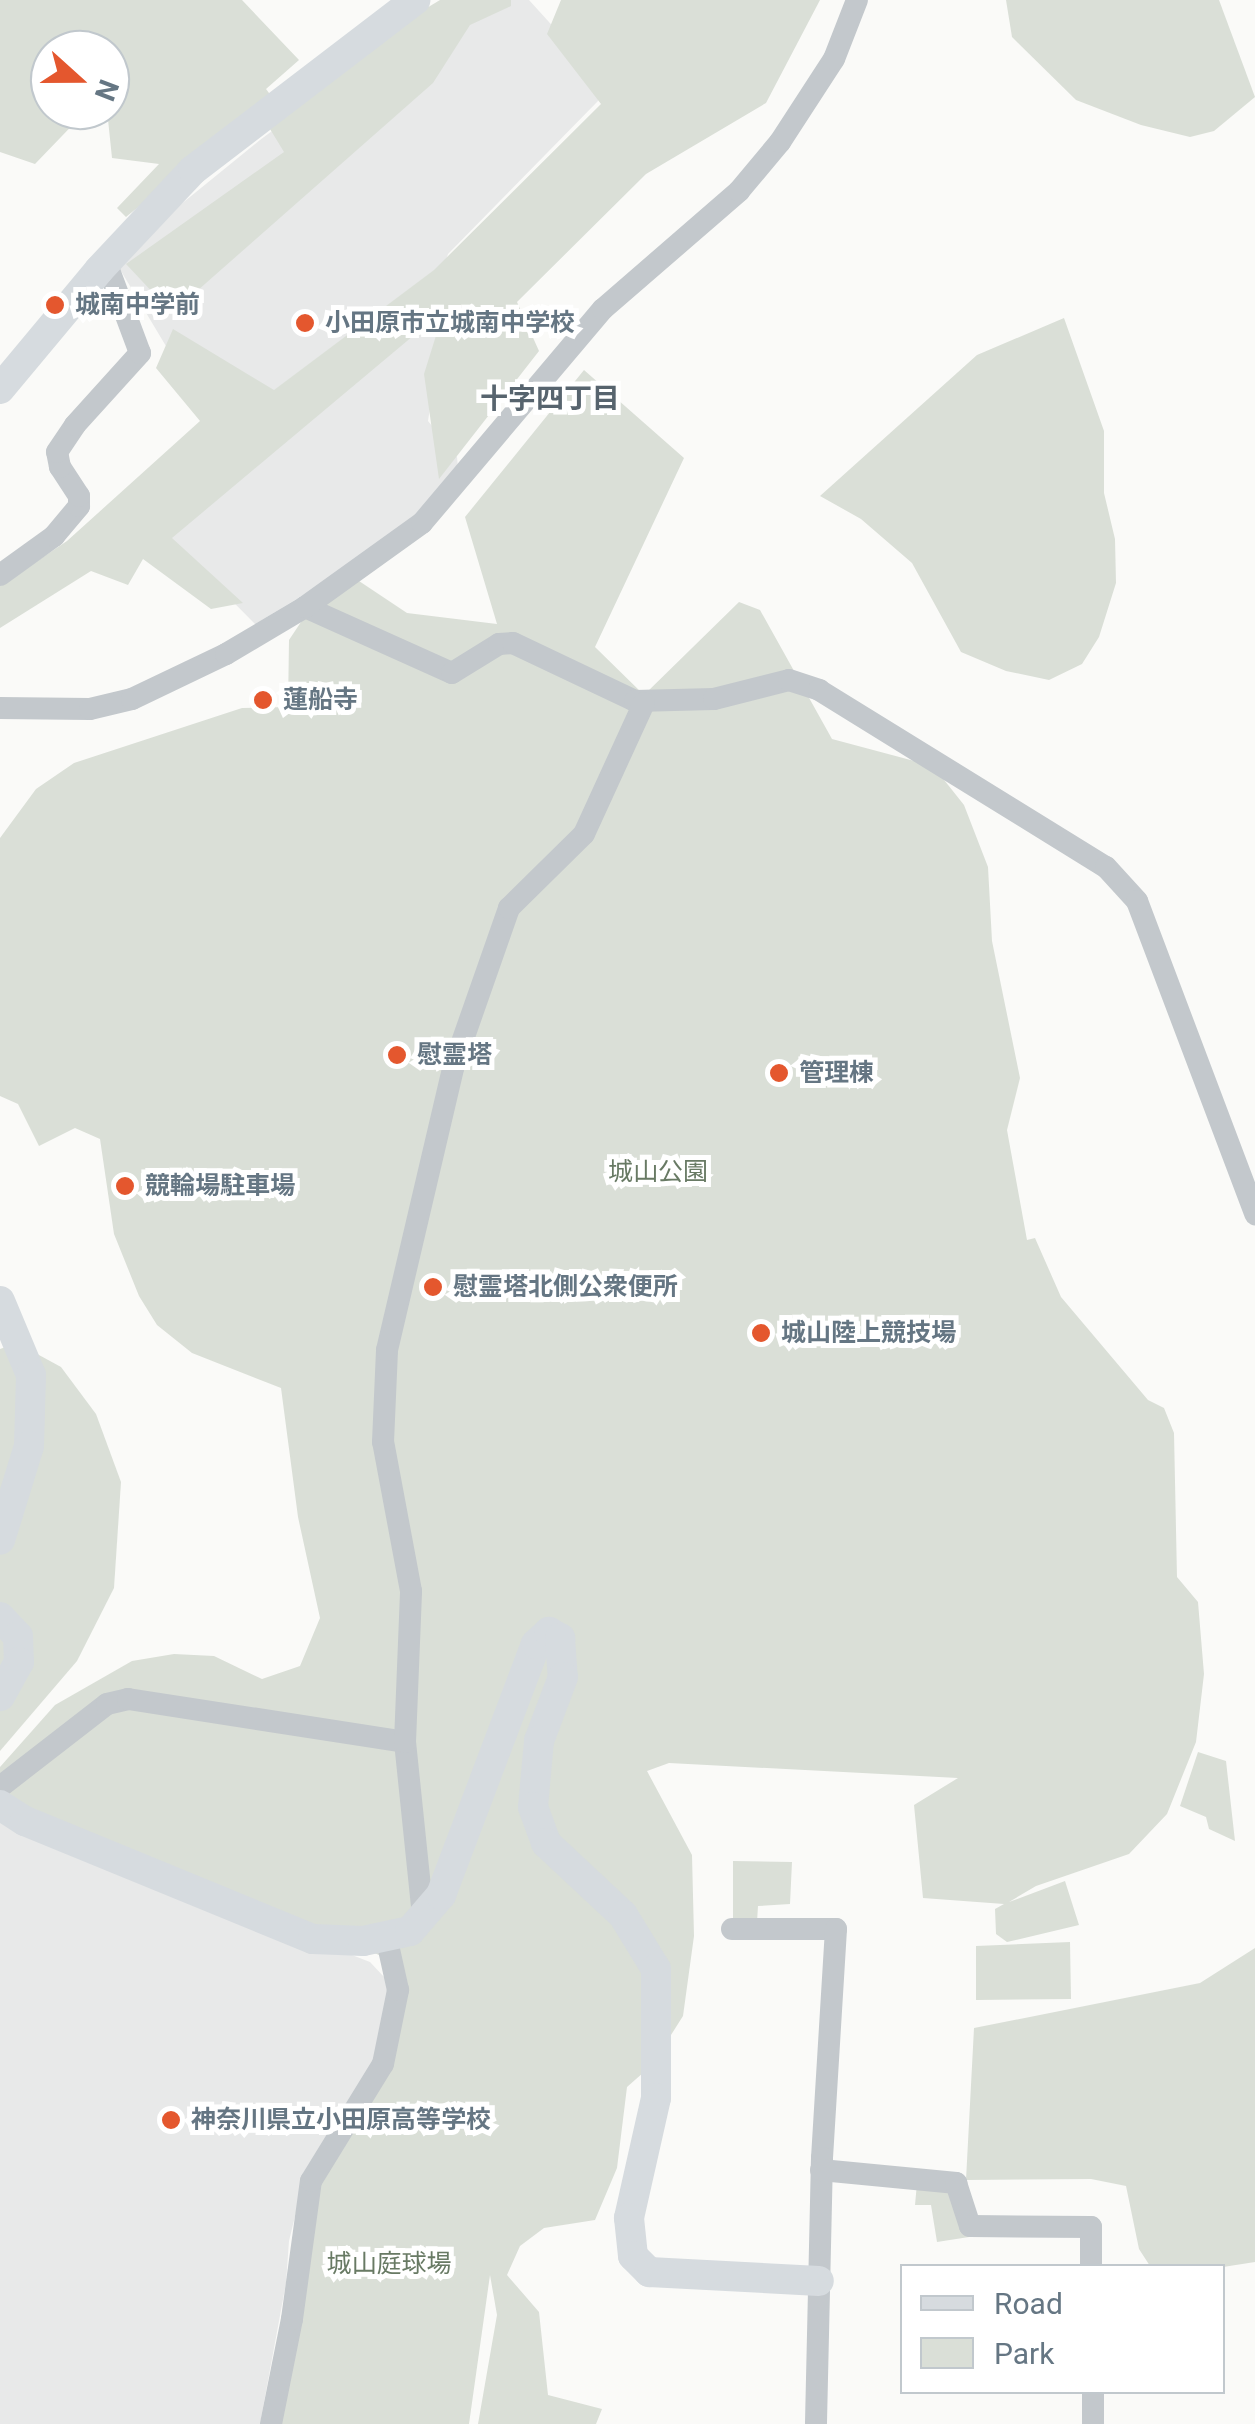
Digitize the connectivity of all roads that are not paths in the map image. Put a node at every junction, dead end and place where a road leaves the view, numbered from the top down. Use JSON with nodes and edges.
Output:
{"nodes":[{"id":1,"x":415,"y":0,"type":"edge"},
{"id":2,"x":856,"y":0,"type":"edge"},
{"id":3,"x":106,"y":262,"type":"junction"},
{"id":4,"x":0,"y":390,"type":"edge"},
{"id":5,"x":0,"y":575,"type":"edge"},
{"id":6,"x":305,"y":607,"type":"junction"},
{"id":7,"x":644,"y":702,"type":"junction"},
{"id":8,"x":0,"y":708,"type":"edge"},
{"id":9,"x":1255,"y":1214,"type":"edge"},
{"id":10,"x":0,"y":1301,"type":"edge"},
{"id":11,"x":0,"y":1540,"type":"edge"},
{"id":12,"x":0,"y":1617,"type":"edge"},
{"id":13,"x":0,"y":1696,"type":"edge"},
{"id":14,"x":405,"y":1742,"type":"junction"},
{"id":15,"x":0,"y":1786,"type":"edge"},
{"id":16,"x":0,"y":1804,"type":"edge"},
{"id":17,"x":423,"y":1916,"type":"junction"},
{"id":18,"x":732,"y":1929,"type":"dead end"},
{"id":19,"x":386,"y":1936,"type":"junction"},
{"id":20,"x":821,"y":2170,"type":"junction"},
{"id":21,"x":1092,"y":2264,"type":"edge"},
{"id":22,"x":819,"y":2280,"type":"junction"},
{"id":23,"x":1093,"y":2394,"type":"edge"},
{"id":24,"x":271,"y":2424,"type":"edge"},
{"id":25,"x":816,"y":2424,"type":"edge"},
{"id":26,"x":1093,"y":2424,"type":"edge"}],
"edges":[{"from":1,"to":3,"type":"street"},
{"from":2,"to":6,"type":"street"},
{"from":3,"to":4,"type":"street"},
{"from":3,"to":5,"type":"street"},
{"from":6,"to":7,"type":"street"},
{"from":6,"to":8,"type":"street"},
{"from":7,"to":9,"type":"street"},
{"from":7,"to":14,"type":"street"},
{"from":10,"to":11,"type":"street"},
{"from":12,"to":13,"type":"street"},
{"from":14,"to":15,"type":"street"},
{"from":14,"to":17,"type":"street"},
{"from":16,"to":19,"type":"street"},
{"from":17,"to":19,"type":"street"},
{"from":17,"to":22,"type":"street"},
{"from":18,"to":20,"type":"street"},
{"from":19,"to":24,"type":"street"},
{"from":20,"to":21,"type":"street"},
{"from":20,"to":22,"type":"street"},
{"from":22,"to":25,"type":"street"},
{"from":23,"to":26,"type":"street"}]}
